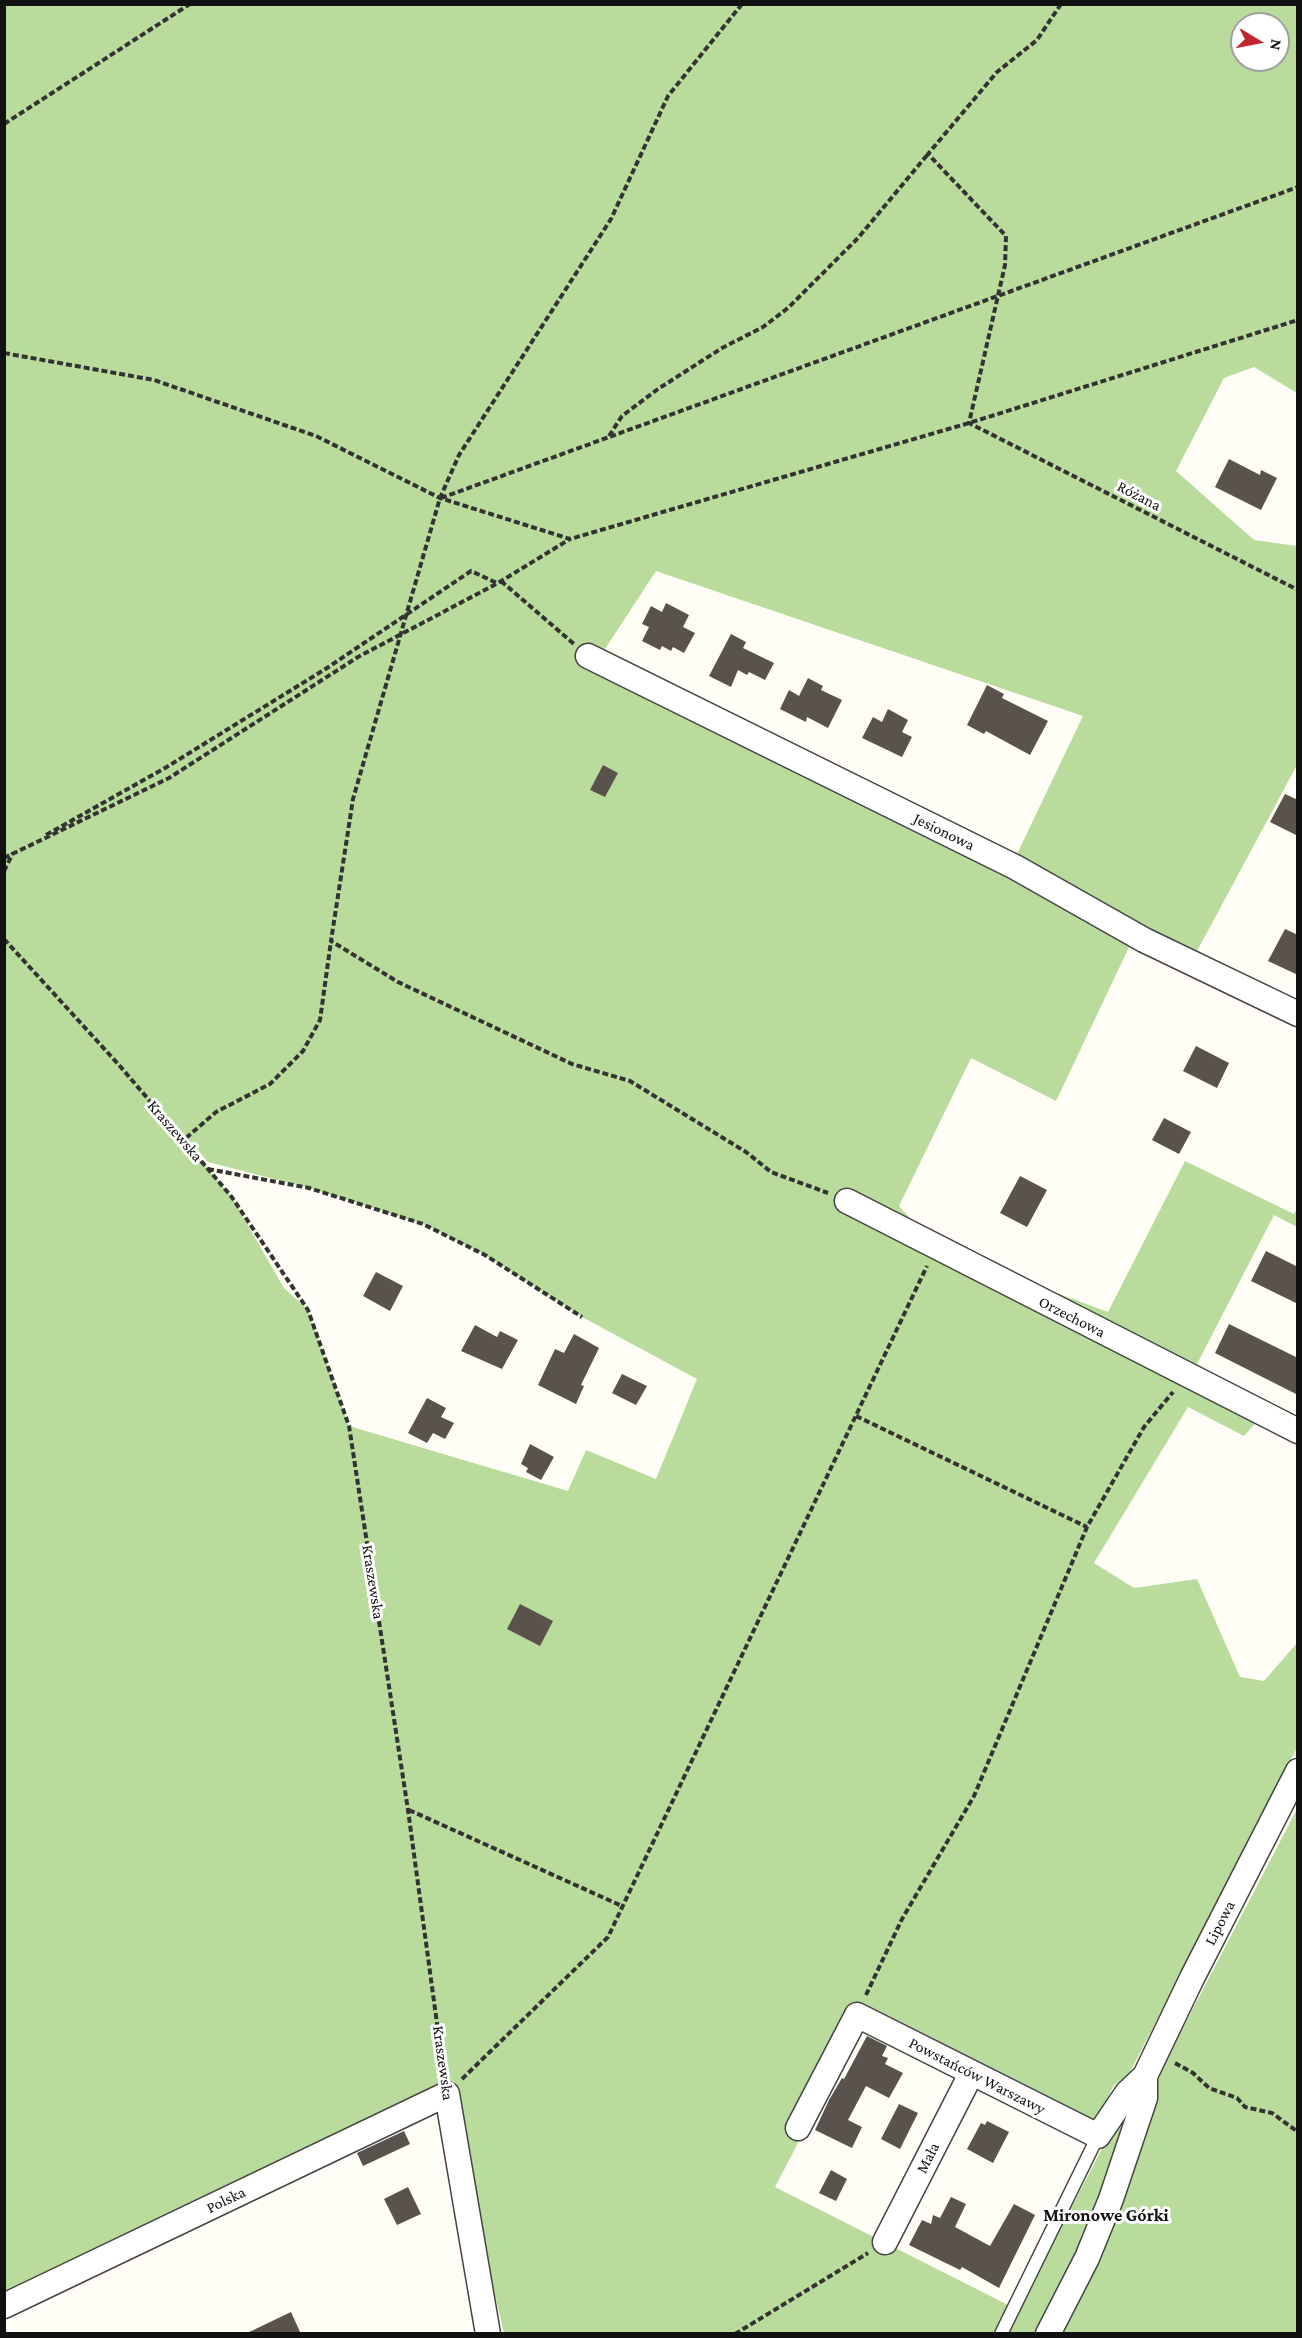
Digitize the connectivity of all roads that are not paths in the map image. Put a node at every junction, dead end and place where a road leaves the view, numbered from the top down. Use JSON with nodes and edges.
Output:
{"nodes":[{"id":1,"x":588,"y":656,"type":"road end"},
{"id":2,"x":1298,"y":1014,"type":"edge"},
{"id":3,"x":847,"y":1201,"type":"road end"},
{"id":4,"x":1298,"y":1431,"type":"edge"},
{"id":5,"x":1298,"y":1771,"type":"edge"},
{"id":6,"x":971,"y":2074,"type":"junction"},
{"id":7,"x":1146,"y":2076,"type":"junction"},
{"id":8,"x":447,"y":2094,"type":"joint"},
{"id":9,"x":798,"y":2128,"type":"dead end"},
{"id":10,"x":1098,"y":2136,"type":"junction"},
{"id":11,"x":885,"y":2242,"type":"road end"},
{"id":12,"x":4,"y":2306,"type":"edge"},
{"id":13,"x":488,"y":2334,"type":"edge"},
{"id":14,"x":1001,"y":2334,"type":"edge"},
{"id":15,"x":1048,"y":2334,"type":"edge"}],
"edges":[{"from":1,"to":2,"type":"street","name":"Jesionowa"},
{"from":3,"to":4,"type":"street","name":"Orzechowa"},
{"from":5,"to":7,"type":"street","name":"Lipowa"},
{"from":6,"to":9,"type":"street","name":"Powstańców Warszawy"},
{"from":6,"to":10,"type":"street","name":"Powstańców Warszawy"},
{"from":6,"to":11,"type":"street","name":"Mała"},
{"from":7,"to":10,"type":"street","name":"Lipowa"},
{"from":7,"to":15,"type":"street","name":"Lipowa"},
{"from":8,"to":12,"type":"street","name":"Polska"},
{"from":8,"to":13,"type":"street","name":"Kraszewska"},
{"from":10,"to":14,"type":"lane","name":"Lipowa"}]}
